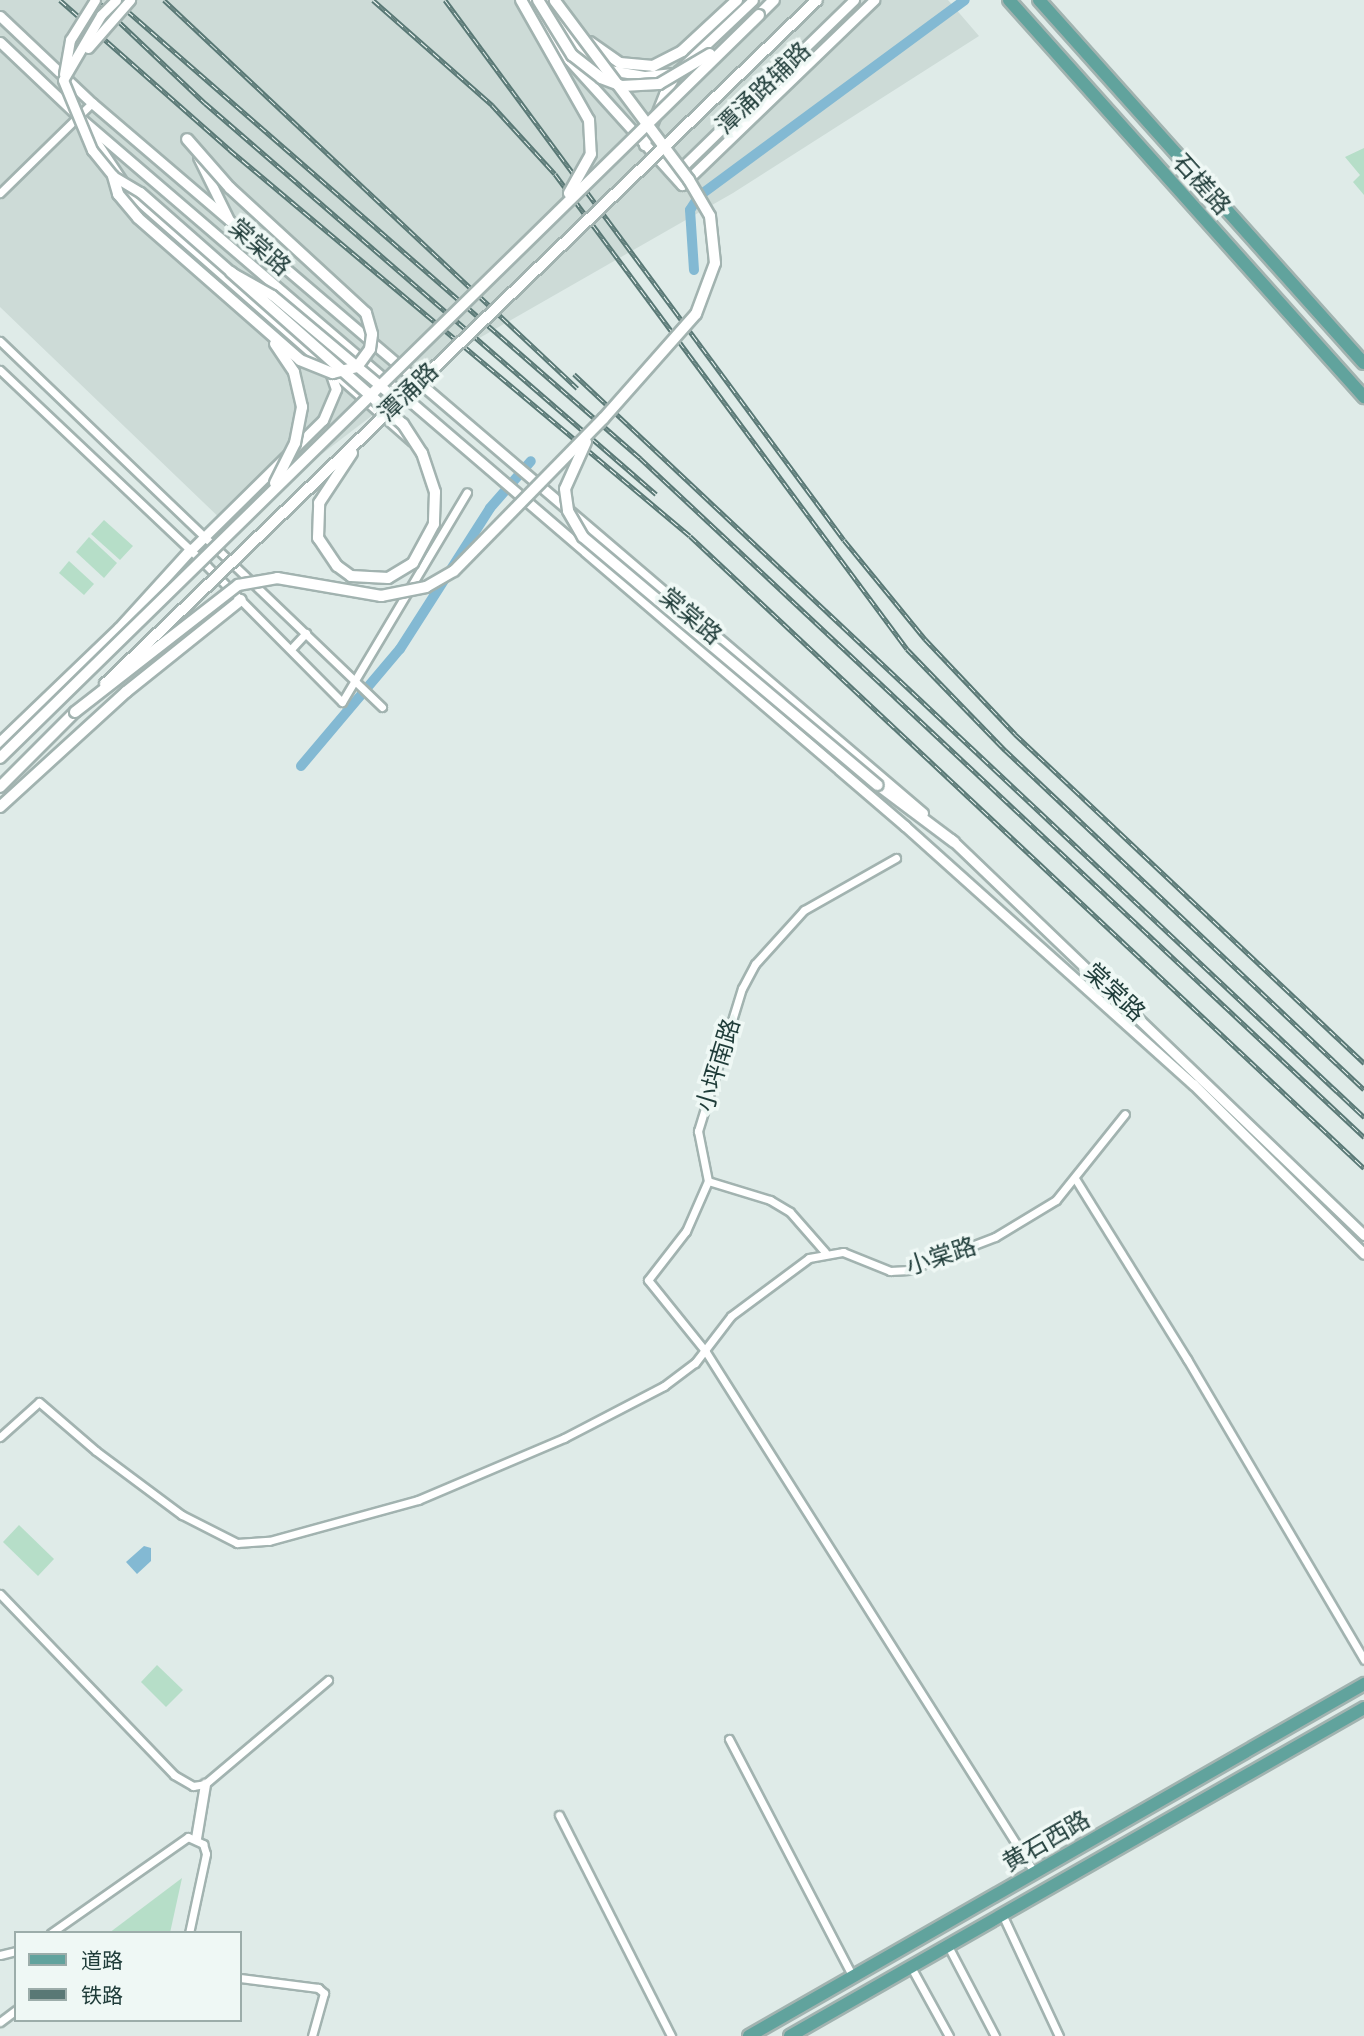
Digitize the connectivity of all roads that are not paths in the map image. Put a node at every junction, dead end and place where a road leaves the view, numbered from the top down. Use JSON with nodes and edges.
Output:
{"nodes":[{"id":1,"x":95,"y":0,"type":"edge"},
{"id":2,"x":116,"y":0,"type":"edge"},
{"id":3,"x":130,"y":0,"type":"edge"},
{"id":4,"x":521,"y":0,"type":"edge"},
{"id":5,"x":532,"y":0,"type":"edge"},
{"id":6,"x":538,"y":0,"type":"edge"},
{"id":7,"x":551,"y":0,"type":"edge"},
{"id":8,"x":737,"y":0,"type":"edge"},
{"id":9,"x":752,"y":0,"type":"edge"},
{"id":10,"x":774,"y":0,"type":"edge"},
{"id":11,"x":817,"y":0,"type":"edge"},
{"id":12,"x":854,"y":0,"type":"edge"},
{"id":13,"x":873,"y":0,"type":"edge"},
{"id":14,"x":1009,"y":0,"type":"edge"},
{"id":15,"x":1039,"y":0,"type":"edge"},
{"id":16,"x":759,"y":15,"type":"junction"},
{"id":17,"x":0,"y":16,"type":"edge"},
{"id":18,"x":0,"y":42,"type":"edge"},
{"id":19,"x":678,"y":71,"type":"junction"},
{"id":20,"x":63,"y":80,"type":"junction"},
{"id":21,"x":92,"y":103,"type":"junction"},
{"id":22,"x":79,"y":117,"type":"junction"},
{"id":23,"x":187,"y":139,"type":"joint"},
{"id":24,"x":644,"y":145,"type":"junction"},
{"id":25,"x":113,"y":176,"type":"junction"},
{"id":26,"x":673,"y":176,"type":"junction"},
{"id":27,"x":0,"y":193,"type":"edge"},
{"id":28,"x":230,"y":221,"type":"junction"},
{"id":29,"x":540,"y":228,"type":"junction"},
{"id":30,"x":231,"y":272,"type":"junction"},
{"id":31,"x":265,"y":330,"type":"junction"},
{"id":32,"x":0,"y":341,"type":"edge"},
{"id":33,"x":314,"y":356,"type":"junction"},
{"id":34,"x":1364,"y":363,"type":"edge"},
{"id":35,"x":0,"y":370,"type":"edge"},
{"id":36,"x":1364,"y":397,"type":"edge"},
{"id":37,"x":420,"y":410,"type":"junction"},
{"id":38,"x":603,"y":419,"type":"junction"},
{"id":39,"x":378,"y":421,"type":"junction"},
{"id":40,"x":417,"y":445,"type":"junction"},
{"id":41,"x":467,"y":492,"type":"dead end"},
{"id":42,"x":243,"y":520,"type":"junction"},
{"id":43,"x":206,"y":535,"type":"junction"},
{"id":44,"x":191,"y":550,"type":"junction"},
{"id":45,"x":241,"y":600,"type":"junction"},
{"id":46,"x":306,"y":633,"type":"junction"},
{"id":47,"x":291,"y":649,"type":"junction"},
{"id":48,"x":354,"y":681,"type":"junction"},
{"id":49,"x":382,"y":707,"type":"dead end"},
{"id":50,"x":75,"y":712,"type":"junction"},
{"id":51,"x":0,"y":743,"type":"edge"},
{"id":52,"x":0,"y":758,"type":"edge"},
{"id":53,"x":0,"y":787,"type":"edge"},
{"id":54,"x":0,"y":807,"type":"edge"},
{"id":55,"x":954,"y":842,"type":"junction"},
{"id":56,"x":896,"y":858,"type":"dead end"},
{"id":57,"x":1125,"y":1114,"type":"dead end"},
{"id":58,"x":1076,"y":1180,"type":"junction"},
{"id":59,"x":708,"y":1181,"type":"junction"},
{"id":60,"x":1364,"y":1235,"type":"edge"},
{"id":61,"x":825,"y":1252,"type":"junction"},
{"id":62,"x":1364,"y":1254,"type":"edge"},
{"id":63,"x":706,"y":1352,"type":"junction"},
{"id":64,"x":0,"y":1437,"type":"edge"},
{"id":65,"x":0,"y":1594,"type":"edge"},
{"id":66,"x":1364,"y":1660,"type":"edge"},
{"id":67,"x":328,"y":1679,"type":"dead end"},
{"id":68,"x":1364,"y":1684,"type":"edge"},
{"id":69,"x":1364,"y":1708,"type":"edge"},
{"id":70,"x":729,"y":1739,"type":"dead end"},
{"id":71,"x":205,"y":1784,"type":"junction"},
{"id":72,"x":559,"y":1815,"type":"dead end"},
{"id":73,"x":192,"y":1838,"type":"junction"},
{"id":74,"x":1034,"y":1872,"type":"junction"},
{"id":75,"x":1002,"y":1914,"type":"junction"},
{"id":76,"x":54,"y":1931,"type":"edge"},
{"id":77,"x":189,"y":1931,"type":"edge"},
{"id":78,"x":948,"y":1945,"type":"junction"},
{"id":79,"x":911,"y":1967,"type":"junction"},
{"id":80,"x":853,"y":1977,"type":"junction"},
{"id":81,"x":242,"y":1978,"type":"edge"},
{"id":82,"x":312,"y":2036,"type":"edge"},
{"id":83,"x":671,"y":2036,"type":"edge"},
{"id":84,"x":749,"y":2036,"type":"edge"},
{"id":85,"x":790,"y":2036,"type":"edge"},
{"id":86,"x":949,"y":2036,"type":"edge"},
{"id":87,"x":995,"y":2036,"type":"edge"},
{"id":88,"x":1059,"y":2036,"type":"edge"}],
"edges":[{"from":1,"to":20,"type":"street","bridge":true},
{"from":2,"to":20,"type":"street","bridge":true},
{"from":3,"to":20,"type":"street","bridge":true},
{"from":4,"to":29,"type":"main road","bridge":true},
{"from":5,"to":24,"type":"street"},
{"from":6,"to":16,"type":"main road","bridge":true},
{"from":7,"to":8,"type":"main road","bridge":true},
{"from":7,"to":19,"type":"street"},
{"from":7,"to":38,"type":"main road","bridge":true},
{"from":9,"to":19,"type":"street"},
{"from":10,"to":16,"type":"main road","name":"潭涌路"},
{"from":11,"to":39,"type":"main road","name":"潭涌路","bridge":true},
{"from":12,"to":26,"type":"street","name":"潭涌路辅路"},
{"from":13,"to":26,"type":"street"},
{"from":14,"to":36,"type":"main road","name":"石槎路"},
{"from":15,"to":34,"type":"main road","name":"石槎路"},
{"from":16,"to":29,"type":"main road","name":"潭涌路","bridge":true},
{"from":17,"to":21,"type":"street","name":"棠棠路"},
{"from":18,"to":22,"type":"street","name":"棠棠路"},
{"from":19,"to":24,"type":"street"},
{"from":20,"to":25,"type":"street","bridge":true},
{"from":21,"to":22,"type":"street"},
{"from":21,"to":28,"type":"street","name":"棠棠路"},
{"from":22,"to":27,"type":"street"},
{"from":22,"to":33,"type":"street"},
{"from":22,"to":37,"type":"street","name":"棠棠路"},
{"from":23,"to":28,"type":"street"},
{"from":23,"to":31,"type":"main road","bridge":true},
{"from":24,"to":26,"type":"street"},
{"from":25,"to":30,"type":"street","bridge":true},
{"from":25,"to":31,"type":"main road","bridge":true},
{"from":28,"to":55,"type":"street","name":"棠棠路"},
{"from":29,"to":42,"type":"main road","name":"潭涌路","bridge":true},
{"from":30,"to":37,"type":"street","bridge":true},
{"from":30,"to":40,"type":"main road","bridge":true},
{"from":31,"to":42,"type":"main road","bridge":true},
{"from":32,"to":43,"type":"street"},
{"from":33,"to":40,"type":"street"},
{"from":33,"to":43,"type":"street"},
{"from":35,"to":44,"type":"street"},
{"from":37,"to":62,"type":"street","name":"棠棠路"},
{"from":38,"to":50,"type":"main road","bridge":true},
{"from":38,"to":55,"type":"main road","bridge":true},
{"from":39,"to":40,"type":"main road","bridge":true},
{"from":39,"to":50,"type":"main road","name":"潭涌路","bridge":true},
{"from":41,"to":48,"type":"street"},
{"from":42,"to":52,"type":"main road","name":"潭涌路","bridge":true},
{"from":43,"to":44,"type":"street"},
{"from":43,"to":46,"type":"street"},
{"from":44,"to":45,"type":"street"},
{"from":44,"to":51,"type":"main road"},
{"from":45,"to":47,"type":"street"},
{"from":45,"to":54,"type":"main road"},
{"from":46,"to":47,"type":"street"},
{"from":46,"to":48,"type":"street"},
{"from":47,"to":48,"type":"street"},
{"from":48,"to":49,"type":"street"},
{"from":50,"to":53,"type":"main road","name":"潭涌路"},
{"from":55,"to":60,"type":"street","name":"棠棠路"},
{"from":56,"to":59,"type":"street","name":"小坪南路"},
{"from":57,"to":58,"type":"street","name":"小棠路"},
{"from":58,"to":61,"type":"street","name":"小棠路"},
{"from":58,"to":66,"type":"street"},
{"from":59,"to":61,"type":"street"},
{"from":59,"to":63,"type":"street"},
{"from":61,"to":63,"type":"street"},
{"from":63,"to":64,"type":"street"},
{"from":63,"to":74,"type":"street"},
{"from":65,"to":71,"type":"street"},
{"from":67,"to":71,"type":"street"},
{"from":68,"to":74,"type":"main road","name":"黄石西路"},
{"from":69,"to":75,"type":"main road","name":"黄石西路"},
{"from":70,"to":80,"type":"street"},
{"from":71,"to":73,"type":"street"},
{"from":72,"to":83,"type":"street"},
{"from":73,"to":76,"type":"street"},
{"from":73,"to":77,"type":"street"},
{"from":74,"to":80,"type":"main road","name":"黄石西路"},
{"from":75,"to":78,"type":"main road","name":"黄石西路"},
{"from":75,"to":88,"type":"street"},
{"from":78,"to":79,"type":"main road","name":"黄石西路"},
{"from":78,"to":87,"type":"street"},
{"from":79,"to":85,"type":"main road","name":"黄石西路"},
{"from":79,"to":86,"type":"street"},
{"from":80,"to":84,"type":"main road","name":"黄石西路"},
{"from":81,"to":82,"type":"street"}]}
